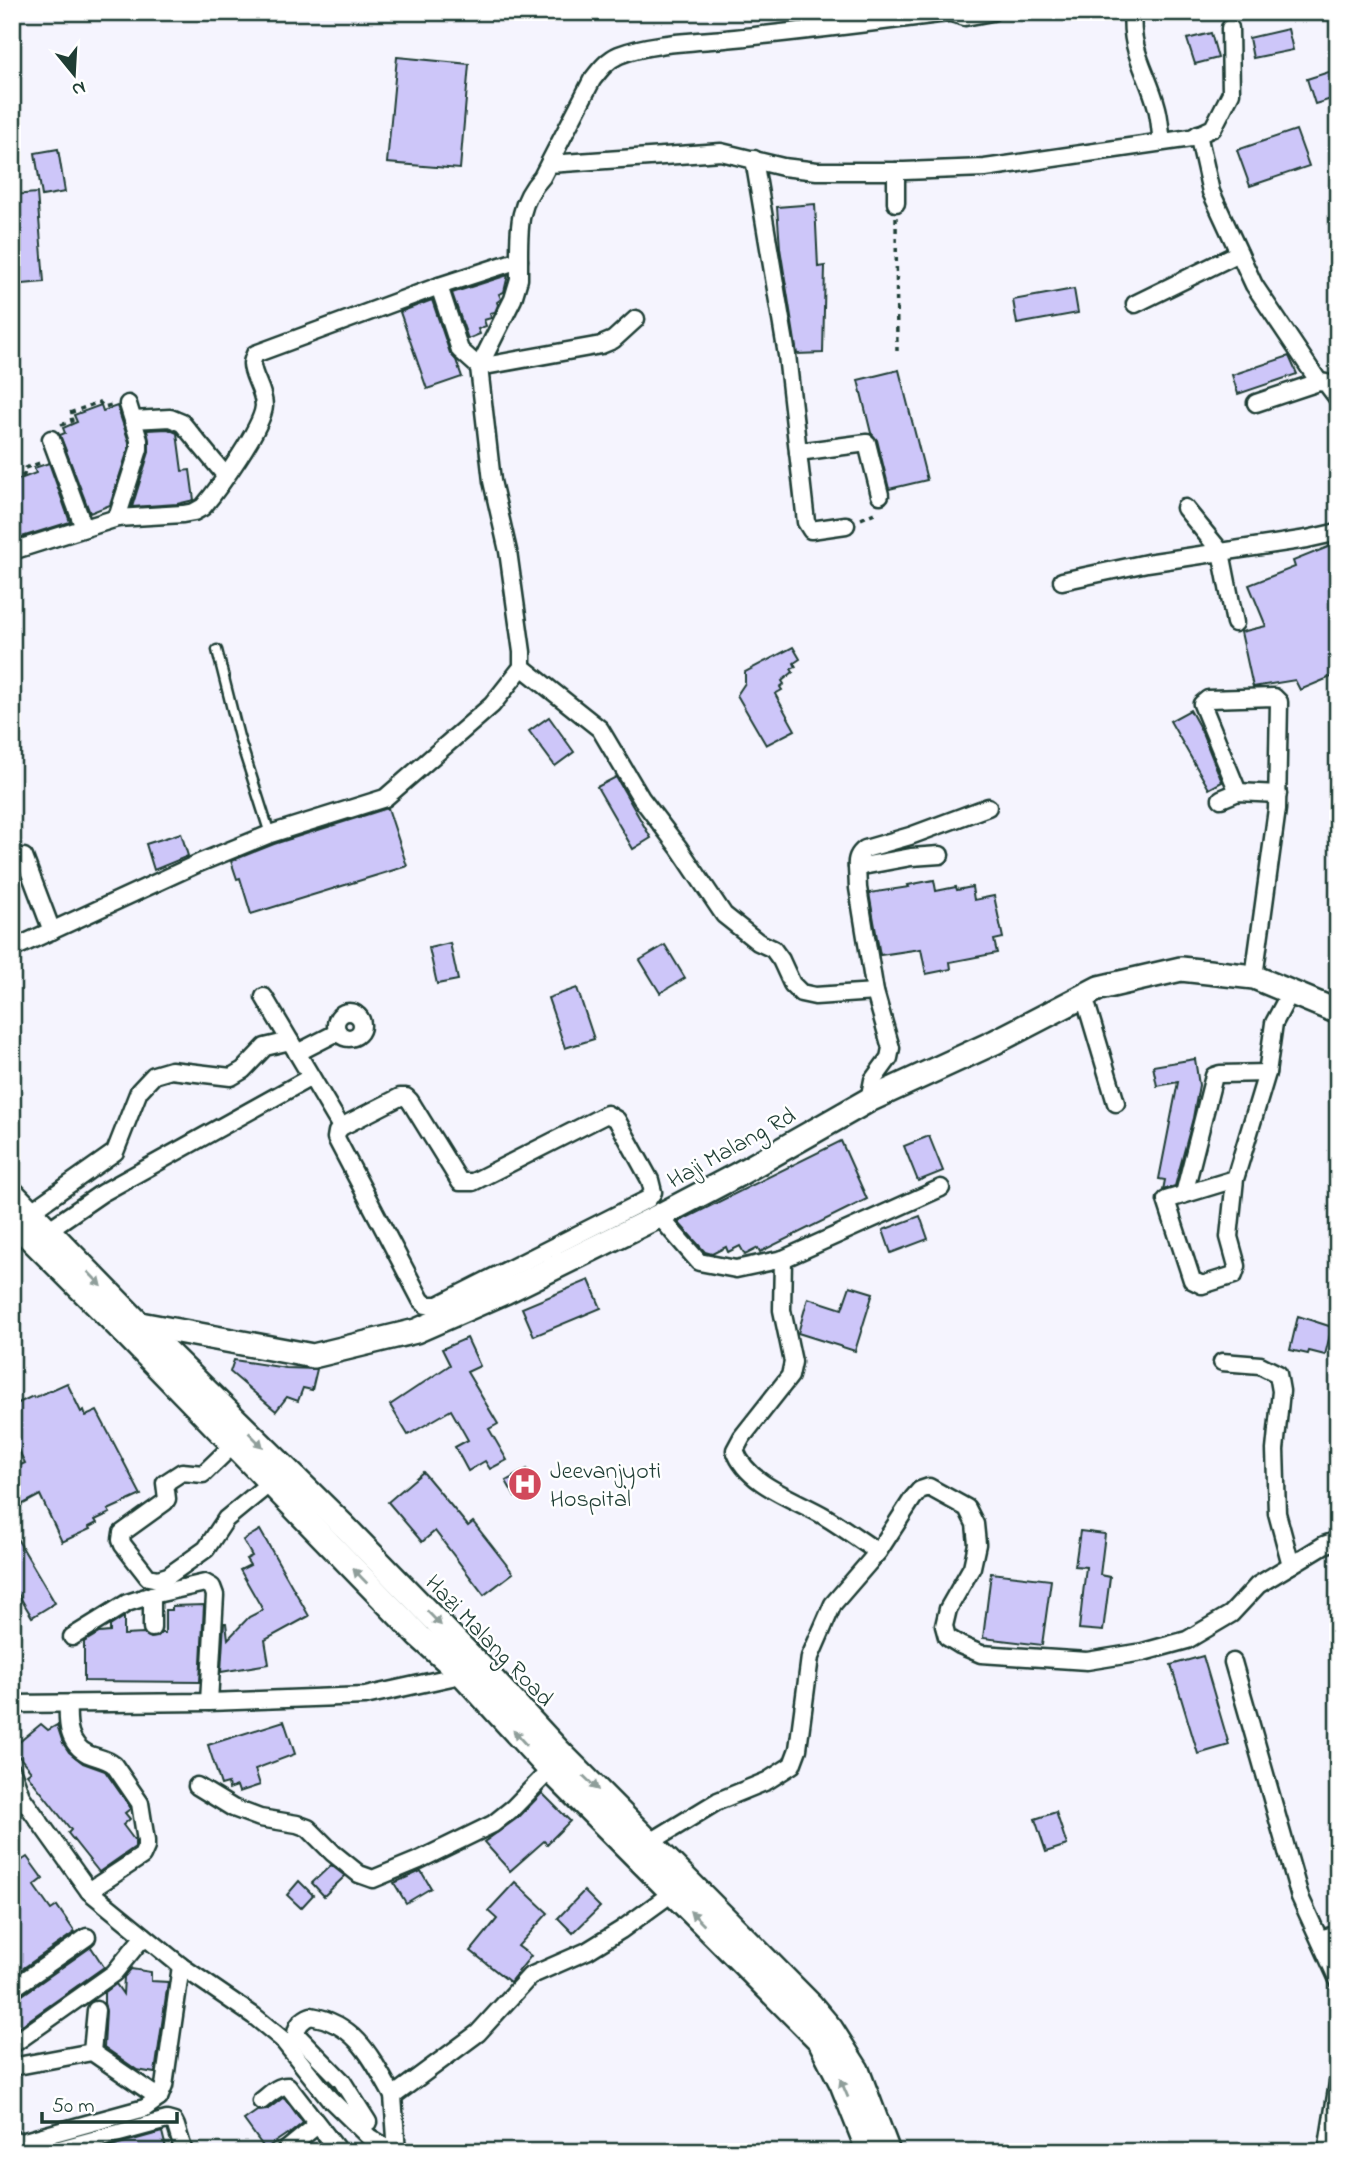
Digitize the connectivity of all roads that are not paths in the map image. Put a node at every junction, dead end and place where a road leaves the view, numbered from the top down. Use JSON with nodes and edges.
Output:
{"nodes":[{"id":1,"x":992,"y":12,"type":"edge"},
{"id":2,"x":1133,"y":12,"type":"edge"},
{"id":3,"x":947,"y":13,"type":"edge"},
{"id":4,"x":1230,"y":28,"type":"dead end"},
{"id":5,"x":1198,"y":134,"type":"junction"},
{"id":6,"x":1162,"y":141,"type":"junction"},
{"id":7,"x":754,"y":159,"type":"junction"},
{"id":8,"x":549,"y":164,"type":"junction"},
{"id":9,"x":896,"y":171,"type":"junction"},
{"id":10,"x":896,"y":203,"type":"road end"},
{"id":11,"x":1239,"y":253,"type":"junction"},
{"id":12,"x":519,"y":260,"type":"junction"},
{"id":13,"x":439,"y":286,"type":"junction"},
{"id":14,"x":1135,"y":304,"type":"dead end"},
{"id":15,"x":636,"y":319,"type":"dead end"},
{"id":16,"x":479,"y":367,"type":"junction"},
{"id":17,"x":1319,"y":382,"type":"junction"},
{"id":18,"x":1338,"y":399,"type":"edge"},
{"id":19,"x":1256,"y":402,"type":"dead end"},
{"id":20,"x":128,"y":404,"type":"road end"},
{"id":21,"x":133,"y":420,"type":"junction"},
{"id":22,"x":51,"y":439,"type":"road end"},
{"id":23,"x":798,"y":452,"type":"junction"},
{"id":24,"x":225,"y":475,"type":"junction"},
{"id":25,"x":880,"y":495,"type":"road end"},
{"id":26,"x":1185,"y":508,"type":"dead end"},
{"id":27,"x":117,"y":518,"type":"junction"},
{"id":28,"x":846,"y":525,"type":"road end"},
{"id":29,"x":84,"y":528,"type":"junction"},
{"id":30,"x":1338,"y":532,"type":"edge"},
{"id":31,"x":12,"y":551,"type":"edge"},
{"id":32,"x":1221,"y":552,"type":"junction"},
{"id":33,"x":1062,"y":581,"type":"dead end"},
{"id":34,"x":1236,"y":623,"type":"dead end"},
{"id":35,"x":217,"y":650,"type":"dead end"},
{"id":36,"x":522,"y":667,"type":"junction"},
{"id":37,"x":1238,"y":792,"type":"junction"},
{"id":38,"x":1278,"y":794,"type":"junction"},
{"id":39,"x":1221,"y":799,"type":"dead end"},
{"id":40,"x":988,"y":807,"type":"dead end"},
{"id":41,"x":270,"y":834,"type":"junction"},
{"id":42,"x":940,"y":855,"type":"dead end"},
{"id":43,"x":24,"y":857,"type":"dead end"},
{"id":44,"x":857,"y":867,"type":"junction"},
{"id":45,"x":52,"y":931,"type":"junction"},
{"id":46,"x":12,"y":949,"type":"edge"},
{"id":47,"x":1254,"y":977,"type":"junction"},
{"id":48,"x":1292,"y":991,"type":"junction"},
{"id":49,"x":875,"y":992,"type":"junction"},
{"id":50,"x":1084,"y":996,"type":"junction"},
{"id":51,"x":264,"y":998,"type":"dead end"},
{"id":52,"x":1338,"y":1012,"type":"edge"},
{"id":53,"x":338,"y":1032,"type":"dead end"},
{"id":54,"x":293,"y":1047,"type":"junction"},
{"id":55,"x":1267,"y":1073,"type":"junction"},
{"id":56,"x":311,"y":1077,"type":"junction"},
{"id":57,"x":869,"y":1100,"type":"junction"},
{"id":58,"x":1116,"y":1102,"type":"dead end"},
{"id":59,"x":341,"y":1127,"type":"junction"},
{"id":60,"x":1235,"y":1179,"type":"junction"},
{"id":61,"x":941,"y":1188,"type":"dead end"},
{"id":62,"x":12,"y":1193,"type":"edge"},
{"id":63,"x":1184,"y":1194,"type":"junction"},
{"id":64,"x":659,"y":1216,"type":"junction"},
{"id":65,"x":19,"y":1219,"type":"edge"},
{"id":66,"x":48,"y":1230,"type":"junction"},
{"id":67,"x":783,"y":1259,"type":"junction"},
{"id":68,"x":132,"y":1328,"type":"junction"},
{"id":69,"x":153,"y":1350,"type":"junction"},
{"id":70,"x":1222,"y":1362,"type":"dead end"},
{"id":71,"x":233,"y":1445,"type":"junction"},
{"id":72,"x":270,"y":1483,"type":"junction"},
{"id":73,"x":1338,"y":1540,"type":"edge"},
{"id":74,"x":878,"y":1552,"type":"junction"},
{"id":75,"x":1291,"y":1565,"type":"junction"},
{"id":76,"x":400,"y":1583,"type":"junction"},
{"id":77,"x":152,"y":1595,"type":"junction"},
{"id":78,"x":382,"y":1599,"type":"junction"},
{"id":79,"x":152,"y":1628,"type":"dead end"},
{"id":80,"x":72,"y":1637,"type":"dead end"},
{"id":81,"x":1233,"y":1662,"type":"dead end"},
{"id":82,"x":473,"y":1672,"type":"junction"},
{"id":83,"x":209,"y":1702,"type":"junction"},
{"id":84,"x":12,"y":1704,"type":"edge"},
{"id":85,"x":68,"y":1704,"type":"junction"},
{"id":86,"x":550,"y":1770,"type":"junction"},
{"id":87,"x":12,"y":1771,"type":"edge"},
{"id":88,"x":197,"y":1786,"type":"dead end"},
{"id":89,"x":649,"y":1843,"type":"junction"},
{"id":90,"x":89,"y":1891,"type":"junction"},
{"id":91,"x":673,"y":1893,"type":"junction"},
{"id":92,"x":1338,"y":1934,"type":"edge"},
{"id":93,"x":144,"y":1936,"type":"junction"},
{"id":94,"x":87,"y":1937,"type":"dead end"},
{"id":95,"x":1320,"y":1939,"type":"junction"},
{"id":96,"x":181,"y":1966,"type":"junction"},
{"id":97,"x":1338,"y":1980,"type":"edge"},
{"id":98,"x":12,"y":1990,"type":"edge"},
{"id":99,"x":96,"y":2010,"type":"dead end"},
{"id":100,"x":12,"y":2045,"type":"edge"},
{"id":101,"x":92,"y":2052,"type":"junction"},
{"id":102,"x":12,"y":2067,"type":"edge"},
{"id":103,"x":1338,"y":2083,"type":"edge"},
{"id":104,"x":393,"y":2096,"type":"junction"},
{"id":105,"x":159,"y":2098,"type":"junction"},
{"id":106,"x":261,"y":2101,"type":"dead end"},
{"id":107,"x":368,"y":2122,"type":"dead end"},
{"id":108,"x":317,"y":2125,"type":"junction"},
{"id":109,"x":12,"y":2139,"type":"edge"},
{"id":110,"x":48,"y":2152,"type":"edge"},
{"id":111,"x":184,"y":2152,"type":"edge"},
{"id":112,"x":284,"y":2152,"type":"edge"},
{"id":113,"x":339,"y":2152,"type":"edge"},
{"id":114,"x":395,"y":2152,"type":"edge"},
{"id":115,"x":869,"y":2152,"type":"edge"},
{"id":116,"x":888,"y":2152,"type":"edge"},
{"id":117,"x":1327,"y":2152,"type":"edge"}],
"edges":[{"from":1,"to":3,"type":"street"},
{"from":2,"to":6,"type":"street"},
{"from":3,"to":8,"type":"street"},
{"from":4,"to":5,"type":"street"},
{"from":5,"to":6,"type":"street"},
{"from":5,"to":11,"type":"street"},
{"from":6,"to":9,"type":"street"},
{"from":7,"to":8,"type":"street"},
{"from":7,"to":9,"type":"street"},
{"from":7,"to":23,"type":"street"},
{"from":8,"to":12,"type":"street"},
{"from":9,"to":10,"type":"street"},
{"from":11,"to":14,"type":"street"},
{"from":11,"to":17,"type":"street"},
{"from":12,"to":13,"type":"street"},
{"from":12,"to":16,"type":"street"},
{"from":13,"to":16,"type":"street"},
{"from":13,"to":24,"type":"street"},
{"from":15,"to":16,"type":"street"},
{"from":16,"to":36,"type":"street"},
{"from":17,"to":18,"type":"street"},
{"from":17,"to":19,"type":"street"},
{"from":20,"to":21,"type":"street"},
{"from":21,"to":24,"type":"street"},
{"from":21,"to":27,"type":"street"},
{"from":22,"to":29,"type":"street"},
{"from":23,"to":25,"type":"street"},
{"from":23,"to":28,"type":"street"},
{"from":24,"to":27,"type":"street"},
{"from":26,"to":32,"type":"street"},
{"from":27,"to":29,"type":"street"},
{"from":29,"to":31,"type":"street"},
{"from":30,"to":32,"type":"street"},
{"from":32,"to":33,"type":"street"},
{"from":32,"to":34,"type":"street"},
{"from":35,"to":41,"type":"lane"},
{"from":36,"to":41,"type":"street"},
{"from":36,"to":49,"type":"street"},
{"from":37,"to":38,"type":"street"},
{"from":37,"to":38,"type":"street"},
{"from":37,"to":39,"type":"street"},
{"from":38,"to":47,"type":"street"},
{"from":40,"to":44,"type":"street"},
{"from":41,"to":45,"type":"street"},
{"from":42,"to":44,"type":"street"},
{"from":43,"to":45,"type":"street"},
{"from":44,"to":49,"type":"street"},
{"from":45,"to":46,"type":"street"},
{"from":47,"to":48,"type":"main road","name":"Haji Malang Rd"},
{"from":47,"to":50,"type":"main road","name":"Haji Malang Rd"},
{"from":48,"to":52,"type":"main road","name":"Haji Malang Rd"},
{"from":48,"to":55,"type":"street"},
{"from":49,"to":57,"type":"street"},
{"from":50,"to":57,"type":"main road","name":"Haji Malang Rd"},
{"from":50,"to":58,"type":"street"},
{"from":51,"to":54,"type":"street"},
{"from":53,"to":54,"type":"street"},
{"from":54,"to":56,"type":"street"},
{"from":54,"to":65,"type":"street"},
{"from":55,"to":60,"type":"street"},
{"from":55,"to":63,"type":"street"},
{"from":56,"to":59,"type":"street"},
{"from":56,"to":66,"type":"street"},
{"from":57,"to":64,"type":"main road","name":"Haji Malang Rd"},
{"from":59,"to":59,"type":"street"},
{"from":60,"to":63,"type":"street"},
{"from":60,"to":63,"type":"street"},
{"from":61,"to":67,"type":"street"},
{"from":62,"to":65,"type":"main road","name":"Hazi Malang Road"},
{"from":64,"to":67,"type":"street"},
{"from":64,"to":68,"type":"main road","name":"Haji Malang Rd"},
{"from":65,"to":66,"type":"main road","name":"Hazi Malang Road"},
{"from":65,"to":68,"type":"main road","name":"Hazi Malang Road"},
{"from":66,"to":68,"type":"main road","name":"Hazi Malang Road","one_way":true},
{"from":67,"to":74,"type":"street"},
{"from":68,"to":69,"type":"main road","name":"Hazi Malang Road"},
{"from":69,"to":71,"type":"main road","name":"Hazi Malang Road"},
{"from":69,"to":76,"type":"main road","name":"Hazi Malang Road","one_way":true},
{"from":70,"to":75,"type":"street"},
{"from":71,"to":72,"type":"main road","name":"Hazi Malang Road"},
{"from":71,"to":72,"type":"street"},
{"from":78,"to":72,"type":"main road","name":"Hazi Malang Road","one_way":true},
{"from":73,"to":75,"type":"street"},
{"from":74,"to":75,"type":"street"},
{"from":74,"to":89,"type":"street"},
{"from":76,"to":78,"type":"main road"},
{"from":76,"to":82,"type":"main road","name":"Hazi Malang Road","one_way":true},
{"from":77,"to":79,"type":"street"},
{"from":77,"to":80,"type":"street"},
{"from":77,"to":83,"type":"street"},
{"from":78,"to":82,"type":"main road","name":"Hazi Malang Road"},
{"from":81,"to":95,"type":"street"},
{"from":82,"to":83,"type":"street"},
{"from":86,"to":82,"type":"main road","name":"Hazi Malang Road","one_way":true},
{"from":82,"to":89,"type":"main road","name":"Hazi Malang Road","one_way":true},
{"from":83,"to":85,"type":"street"},
{"from":84,"to":85,"type":"street"},
{"from":85,"to":90,"type":"street"},
{"from":86,"to":88,"type":"street"},
{"from":86,"to":91,"type":"main road","name":"Hazi Malang Road"},
{"from":87,"to":90,"type":"street"},
{"from":89,"to":116,"type":"main road","name":"Hazi Malang Road"},
{"from":90,"to":93,"type":"street"},
{"from":91,"to":104,"type":"street"},
{"from":115,"to":91,"type":"main road","name":"Hazi Malang Road","one_way":true},
{"from":92,"to":95,"type":"street"},
{"from":93,"to":96,"type":"street"},
{"from":93,"to":100,"type":"street"},
{"from":94,"to":98,"type":"street"},
{"from":95,"to":97,"type":"street"},
{"from":96,"to":105,"type":"street"},
{"from":96,"to":114,"type":"street"},
{"from":99,"to":101,"type":"street"},
{"from":101,"to":102,"type":"street"},
{"from":101,"to":105,"type":"street"},
{"from":103,"to":117,"type":"street"},
{"from":104,"to":107,"type":"street"},
{"from":104,"to":114,"type":"street"},
{"from":105,"to":109,"type":"street"},
{"from":106,"to":108,"type":"street"},
{"from":108,"to":112,"type":"street"},
{"from":108,"to":113,"type":"street"},
{"from":110,"to":111,"type":"street"}]}
